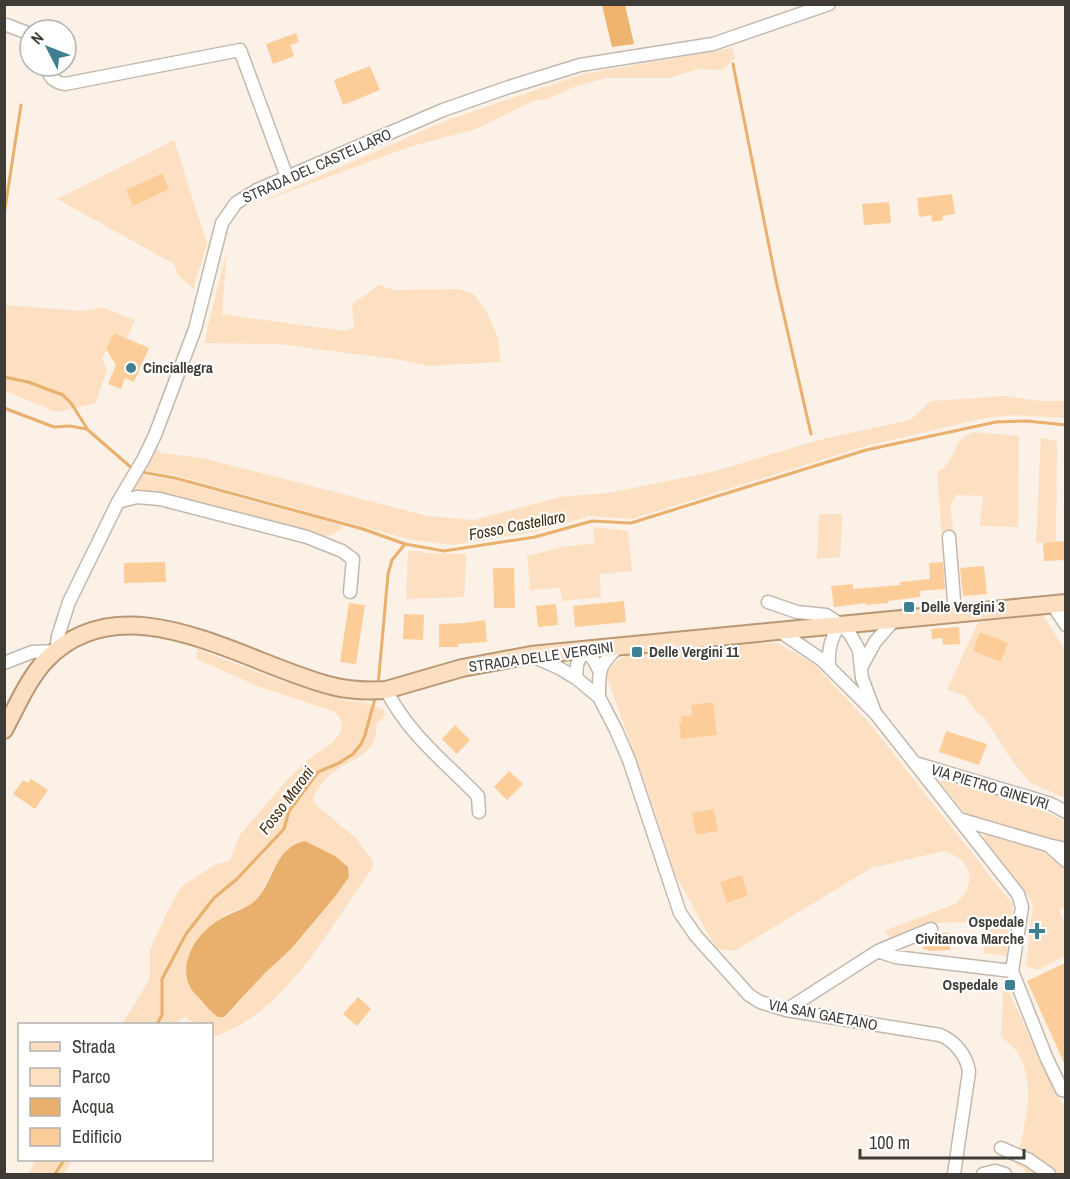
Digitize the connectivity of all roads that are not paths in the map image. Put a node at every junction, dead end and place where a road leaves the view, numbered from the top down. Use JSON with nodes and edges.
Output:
{"nodes":[{"id":1,"x":830,"y":4,"type":"edge"},
{"id":2,"x":7,"y":25,"type":"dead end"},
{"id":3,"x":18,"y":29,"type":"edge"},
{"id":4,"x":50,"y":78,"type":"edge"},
{"id":5,"x":287,"y":177,"type":"junction"},
{"id":6,"x":118,"y":502,"type":"junction"},
{"id":7,"x":948,"y":537,"type":"dead end"},
{"id":8,"x":350,"y":591,"type":"dead end"},
{"id":9,"x":768,"y":602,"type":"dead end"},
{"id":10,"x":1059,"y":604,"type":"edge"},
{"id":11,"x":956,"y":613,"type":"junction"},
{"id":12,"x":895,"y":619,"type":"junction"},
{"id":13,"x":840,"y":624,"type":"junction"},
{"id":14,"x":1065,"y":625,"type":"edge"},
{"id":15,"x":777,"y":630,"type":"junction"},
{"id":16,"x":619,"y":646,"type":"junction"},
{"id":17,"x":583,"y":650,"type":"junction"},
{"id":18,"x":56,"y":651,"type":"junction"},
{"id":19,"x":531,"y":655,"type":"junction"},
{"id":20,"x":4,"y":663,"type":"edge"},
{"id":21,"x":829,"y":666,"type":"junction"},
{"id":22,"x":862,"y":666,"type":"junction"},
{"id":23,"x":599,"y":670,"type":"junction"},
{"id":24,"x":576,"y":678,"type":"junction"},
{"id":25,"x":386,"y":690,"type":"junction"},
{"id":26,"x":599,"y":697,"type":"junction"},
{"id":27,"x":876,"y":714,"type":"junction"},
{"id":28,"x":4,"y":730,"type":"edge"},
{"id":29,"x":915,"y":764,"type":"junction"},
{"id":30,"x":479,"y":812,"type":"dead end"},
{"id":31,"x":1065,"y":812,"type":"edge"},
{"id":32,"x":959,"y":819,"type":"junction"},
{"id":33,"x":1048,"y":845,"type":"junction"},
{"id":34,"x":1065,"y":849,"type":"edge"},
{"id":35,"x":1065,"y":861,"type":"edge"},
{"id":36,"x":931,"y":929,"type":"dead end"},
{"id":37,"x":878,"y":951,"type":"junction"},
{"id":38,"x":1012,"y":971,"type":"junction"},
{"id":39,"x":786,"y":1010,"type":"junction"},
{"id":40,"x":1064,"y":1092,"type":"edge"},
{"id":41,"x":1001,"y":1148,"type":"dead end"},
{"id":42,"x":954,"y":1174,"type":"edge"},
{"id":43,"x":983,"y":1174,"type":"edge"},
{"id":44,"x":1005,"y":1174,"type":"edge"},
{"id":45,"x":1049,"y":1174,"type":"edge"}],
"edges":[{"from":1,"to":5,"type":"street","name":"STRADA DEL CASTELLARO"},
{"from":2,"to":3,"type":"street"},
{"from":4,"to":5,"type":"street"},
{"from":5,"to":6,"type":"street","name":"STRADA DEL CASTELLARO"},
{"from":6,"to":8,"type":"street"},
{"from":6,"to":18,"type":"street","name":"STRADA DEL CASTELLARO"},
{"from":7,"to":11,"type":"street"},
{"from":9,"to":13,"type":"street"},
{"from":10,"to":11,"type":"main road","name":"STRADA DELLE VERGINI"},
{"from":10,"to":14,"type":"street"},
{"from":11,"to":12,"type":"main road","name":"STRADA DELLE VERGINI"},
{"from":12,"to":13,"type":"main road","name":"STRADA DELLE VERGINI"},
{"from":12,"to":22,"type":"street"},
{"from":13,"to":15,"type":"main road","name":"STRADA DELLE VERGINI"},
{"from":13,"to":21,"type":"street"},
{"from":13,"to":22,"type":"street","name":"VIA PIETRO GINEVRI"},
{"from":15,"to":16,"type":"main road","name":"STRADA DELLE VERGINI"},
{"from":15,"to":21,"type":"street","name":"VIA PIETRO GINEVRI"},
{"from":16,"to":17,"type":"main road","name":"STRADA DELLE VERGINI"},
{"from":16,"to":23,"type":"street"},
{"from":17,"to":19,"type":"main road","name":"STRADA DELLE VERGINI"},
{"from":17,"to":23,"type":"street"},
{"from":17,"to":24,"type":"street"},
{"from":18,"to":20,"type":"street"},
{"from":18,"to":25,"type":"main road","name":"STRADA DELLE VERGINI"},
{"from":18,"to":28,"type":"main road","name":"STRADA DELLE VERGINI"},
{"from":19,"to":24,"type":"street","name":"VIA SAN GAETANO"},
{"from":19,"to":25,"type":"main road","name":"STRADA DELLE VERGINI"},
{"from":21,"to":27,"type":"street","name":"VIA PIETRO GINEVRI"},
{"from":22,"to":27,"type":"street","name":"VIA PIETRO GINEVRI"},
{"from":23,"to":26,"type":"street","name":"VIA SAN GAETANO"},
{"from":24,"to":26,"type":"street","name":"VIA SAN GAETANO"},
{"from":25,"to":30,"type":"street"},
{"from":26,"to":39,"type":"street","name":"VIA SAN GAETANO"},
{"from":27,"to":29,"type":"street","name":"VIA PIETRO GINEVRI"},
{"from":29,"to":31,"type":"street","name":"VIA PIETRO GINEVRI"},
{"from":29,"to":32,"type":"street","name":"VIA PIETRO GINEVRI"},
{"from":32,"to":33,"type":"street"},
{"from":32,"to":38,"type":"street","name":"VIA PIETRO GINEVRI"},
{"from":33,"to":34,"type":"street"},
{"from":33,"to":35,"type":"street"},
{"from":36,"to":37,"type":"street"},
{"from":37,"to":38,"type":"street"},
{"from":37,"to":39,"type":"street"},
{"from":38,"to":40,"type":"street"},
{"from":39,"to":42,"type":"street","name":"VIA SAN GAETANO"},
{"from":41,"to":45,"type":"street"},
{"from":43,"to":44,"type":"street"}]}
